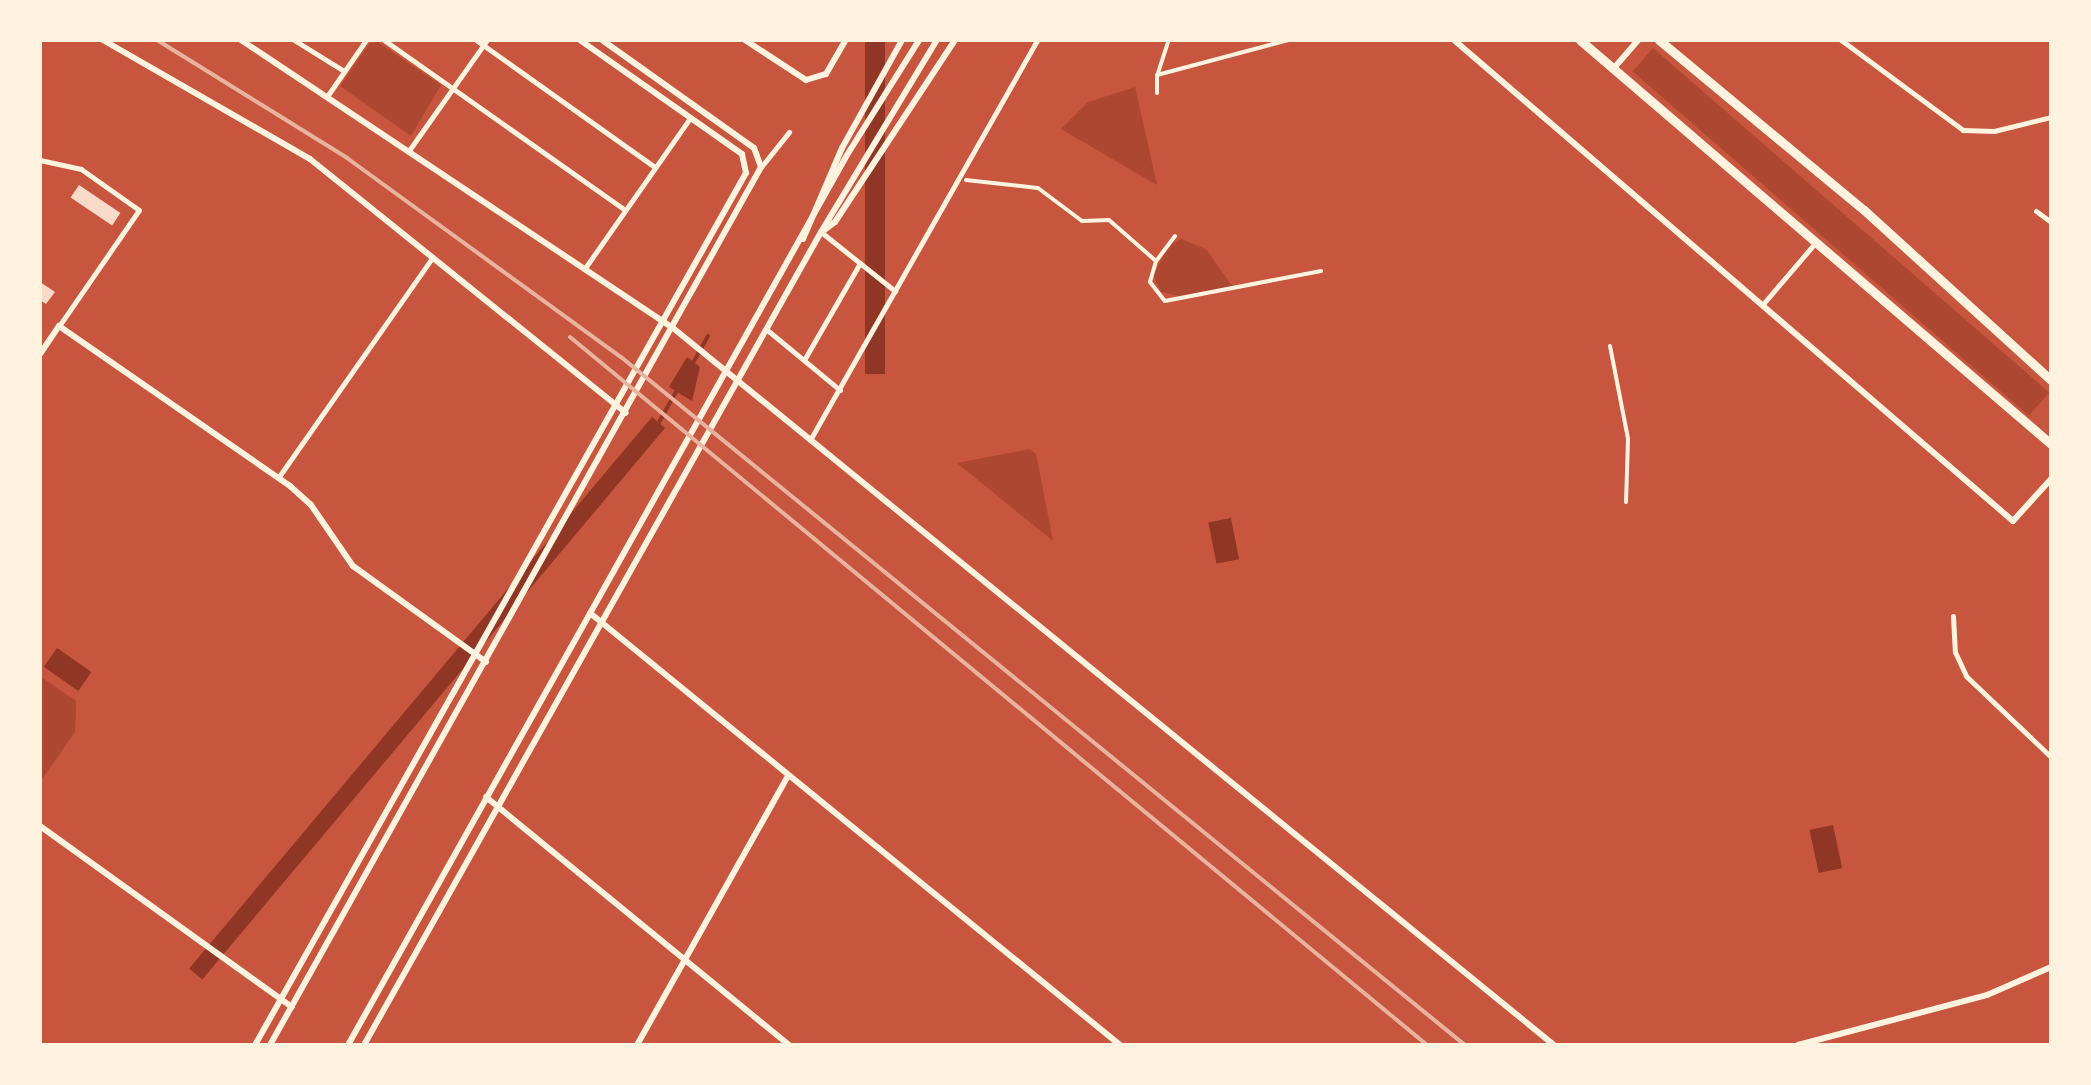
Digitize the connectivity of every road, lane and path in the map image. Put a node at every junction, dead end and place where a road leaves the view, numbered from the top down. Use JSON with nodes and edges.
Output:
{"nodes":[{"id":1,"x":103,"y":40,"type":"edge"},
{"id":2,"x":241,"y":40,"type":"edge"},
{"id":3,"x":294,"y":40,"type":"edge"},
{"id":4,"x":366,"y":40,"type":"edge"},
{"id":5,"x":384,"y":40,"type":"edge"},
{"id":6,"x":476,"y":40,"type":"edge"},
{"id":7,"x":580,"y":40,"type":"edge"},
{"id":8,"x":602,"y":40,"type":"edge"},
{"id":9,"x":746,"y":40,"type":"edge"},
{"id":10,"x":846,"y":40,"type":"edge"},
{"id":11,"x":902,"y":40,"type":"edge"},
{"id":12,"x":919,"y":40,"type":"edge"},
{"id":13,"x":938,"y":40,"type":"edge"},
{"id":14,"x":955,"y":40,"type":"edge"},
{"id":15,"x":1036,"y":40,"type":"edge"},
{"id":16,"x":1169,"y":40,"type":"edge"},
{"id":17,"x":1289,"y":40,"type":"edge"},
{"id":18,"x":1454,"y":40,"type":"edge"},
{"id":19,"x":1580,"y":40,"type":"edge"},
{"id":20,"x":1638,"y":40,"type":"edge"},
{"id":21,"x":1658,"y":40,"type":"edge"},
{"id":22,"x":1840,"y":40,"type":"edge"},
{"id":23,"x":485,"y":42,"type":"edge"},
{"id":24,"x":1614,"y":68,"type":"junction"},
{"id":25,"x":344,"y":71,"type":"junction"},
{"id":26,"x":1157,"y":75,"type":"junction"},
{"id":27,"x":453,"y":89,"type":"junction"},
{"id":28,"x":1157,"y":93,"type":"dead end"},
{"id":29,"x":328,"y":95,"type":"junction"},
{"id":30,"x":2051,"y":117,"type":"edge"},
{"id":31,"x":690,"y":118,"type":"junction"},
{"id":32,"x":789,"y":132,"type":"dead end"},
{"id":33,"x":410,"y":149,"type":"junction"},
{"id":34,"x":40,"y":160,"type":"edge"},
{"id":35,"x":656,"y":166,"type":"junction"},
{"id":36,"x":760,"y":167,"type":"junction"},
{"id":37,"x":966,"y":180,"type":"dead end"},
{"id":38,"x":625,"y":210,"type":"junction"},
{"id":39,"x":2036,"y":211,"type":"dead end"},
{"id":40,"x":2051,"y":222,"type":"edge"},
{"id":41,"x":821,"y":232,"type":"junction"},
{"id":42,"x":1176,"y":236,"type":"dead end"},
{"id":43,"x":803,"y":240,"type":"junction"},
{"id":44,"x":1816,"y":242,"type":"junction"},
{"id":45,"x":432,"y":258,"type":"junction"},
{"id":46,"x":1156,"y":261,"type":"junction"},
{"id":47,"x":860,"y":263,"type":"junction"},
{"id":48,"x":585,"y":268,"type":"junction"},
{"id":49,"x":1321,"y":272,"type":"dead end"},
{"id":50,"x":895,"y":291,"type":"junction"},
{"id":51,"x":1763,"y":304,"type":"junction"},
{"id":52,"x":662,"y":320,"type":"junction"},
{"id":53,"x":60,"y":326,"type":"junction"},
{"id":54,"x":674,"y":328,"type":"junction"},
{"id":55,"x":766,"y":330,"type":"junction"},
{"id":56,"x":1610,"y":346,"type":"dead end"},
{"id":57,"x":40,"y":354,"type":"edge"},
{"id":58,"x":804,"y":360,"type":"junction"},
{"id":59,"x":726,"y":370,"type":"junction"},
{"id":60,"x":738,"y":380,"type":"junction"},
{"id":61,"x":2051,"y":380,"type":"edge"},
{"id":62,"x":840,"y":390,"type":"junction"},
{"id":63,"x":615,"y":404,"type":"junction"},
{"id":64,"x":626,"y":412,"type":"junction"},
{"id":65,"x":810,"y":440,"type":"junction"},
{"id":66,"x":2051,"y":444,"type":"edge"},
{"id":67,"x":278,"y":478,"type":"junction"},
{"id":68,"x":2051,"y":480,"type":"edge"},
{"id":69,"x":1626,"y":502,"type":"dead end"},
{"id":70,"x":590,"y":613,"type":"junction"},
{"id":71,"x":1953,"y":616,"type":"dead end"},
{"id":72,"x":602,"y":623,"type":"junction"},
{"id":73,"x":474,"y":654,"type":"junction"},
{"id":74,"x":486,"y":662,"type":"junction"},
{"id":75,"x":2051,"y":757,"type":"edge"},
{"id":76,"x":788,"y":776,"type":"junction"},
{"id":77,"x":486,"y":797,"type":"junction"},
{"id":78,"x":498,"y":807,"type":"junction"},
{"id":79,"x":40,"y":826,"type":"edge"},
{"id":80,"x":685,"y":960,"type":"junction"},
{"id":81,"x":2051,"y":967,"type":"edge"},
{"id":82,"x":280,"y":999,"type":"junction"},
{"id":83,"x":292,"y":1007,"type":"junction"},
{"id":84,"x":254,"y":1045,"type":"edge"},
{"id":85,"x":270,"y":1045,"type":"edge"},
{"id":86,"x":348,"y":1045,"type":"edge"},
{"id":87,"x":364,"y":1045,"type":"edge"},
{"id":88,"x":637,"y":1045,"type":"edge"},
{"id":89,"x":789,"y":1045,"type":"edge"},
{"id":90,"x":1120,"y":1045,"type":"edge"},
{"id":91,"x":1554,"y":1045,"type":"edge"},
{"id":92,"x":1798,"y":1045,"type":"edge"}],
"edges":[{"from":1,"to":45,"type":"street"},
{"from":2,"to":29,"type":"street"},
{"from":3,"to":25,"type":"street"},
{"from":4,"to":25,"type":"street"},
{"from":5,"to":27,"type":"street"},
{"from":6,"to":23,"type":"street"},
{"from":7,"to":31,"type":"street"},
{"from":8,"to":36,"type":"street"},
{"from":9,"to":10,"type":"street"},
{"from":11,"to":43,"type":"street"},
{"from":12,"to":43,"type":"street"},
{"from":13,"to":41,"type":"street"},
{"from":14,"to":41,"type":"street"},
{"from":15,"to":50,"type":"street"},
{"from":16,"to":26,"type":"street"},
{"from":17,"to":26,"type":"street"},
{"from":18,"to":51,"type":"street"},
{"from":19,"to":24,"type":"highway"},
{"from":20,"to":24,"type":"street"},
{"from":21,"to":61,"type":"highway"},
{"from":22,"to":30,"type":"street"},
{"from":23,"to":27,"type":"street"},
{"from":23,"to":35,"type":"street"},
{"from":24,"to":44,"type":"highway"},
{"from":25,"to":29,"type":"street"},
{"from":26,"to":28,"type":"street"},
{"from":27,"to":33,"type":"street"},
{"from":27,"to":38,"type":"street"},
{"from":29,"to":33,"type":"street"},
{"from":31,"to":35,"type":"street"},
{"from":31,"to":52,"type":"street"},
{"from":32,"to":36,"type":"street"},
{"from":33,"to":48,"type":"street"},
{"from":34,"to":53,"type":"street"},
{"from":35,"to":38,"type":"street"},
{"from":36,"to":54,"type":"street"},
{"from":37,"to":46,"type":"street"},
{"from":38,"to":48,"type":"street"},
{"from":39,"to":40,"type":"street"},
{"from":41,"to":47,"type":"street"},
{"from":41,"to":55,"type":"street"},
{"from":42,"to":46,"type":"street"},
{"from":43,"to":59,"type":"street"},
{"from":44,"to":51,"type":"street"},
{"from":44,"to":66,"type":"highway"},
{"from":45,"to":63,"type":"street"},
{"from":45,"to":67,"type":"street"},
{"from":46,"to":49,"type":"street"},
{"from":47,"to":50,"type":"street"},
{"from":47,"to":58,"type":"street"},
{"from":48,"to":52,"type":"street"},
{"from":50,"to":62,"type":"street"},
{"from":51,"to":68,"type":"street"},
{"from":52,"to":54,"type":"street"},
{"from":52,"to":63,"type":"street"},
{"from":53,"to":57,"type":"street"},
{"from":53,"to":67,"type":"street"},
{"from":54,"to":59,"type":"street"},
{"from":54,"to":64,"type":"street"},
{"from":55,"to":58,"type":"street"},
{"from":55,"to":60,"type":"street"},
{"from":56,"to":69,"type":"street"},
{"from":58,"to":62,"type":"street"},
{"from":59,"to":60,"type":"street"},
{"from":59,"to":70,"type":"street"},
{"from":60,"to":65,"type":"street"},
{"from":60,"to":72,"type":"street"},
{"from":62,"to":65,"type":"street"},
{"from":63,"to":64,"type":"street"},
{"from":63,"to":73,"type":"street"},
{"from":64,"to":74,"type":"street"},
{"from":65,"to":91,"type":"street"},
{"from":67,"to":73,"type":"street"},
{"from":70,"to":72,"type":"street"},
{"from":70,"to":77,"type":"street"},
{"from":71,"to":75,"type":"street"},
{"from":72,"to":76,"type":"street"},
{"from":72,"to":78,"type":"street"},
{"from":73,"to":74,"type":"street"},
{"from":73,"to":82,"type":"street"},
{"from":74,"to":83,"type":"street"},
{"from":76,"to":80,"type":"street"},
{"from":76,"to":90,"type":"street"},
{"from":77,"to":78,"type":"street"},
{"from":77,"to":86,"type":"street"},
{"from":78,"to":80,"type":"street"},
{"from":78,"to":87,"type":"street"},
{"from":79,"to":82,"type":"street"},
{"from":80,"to":88,"type":"street"},
{"from":80,"to":89,"type":"street"},
{"from":81,"to":92,"type":"street"},
{"from":82,"to":83,"type":"street"},
{"from":82,"to":84,"type":"street"},
{"from":83,"to":85,"type":"street"}]}
